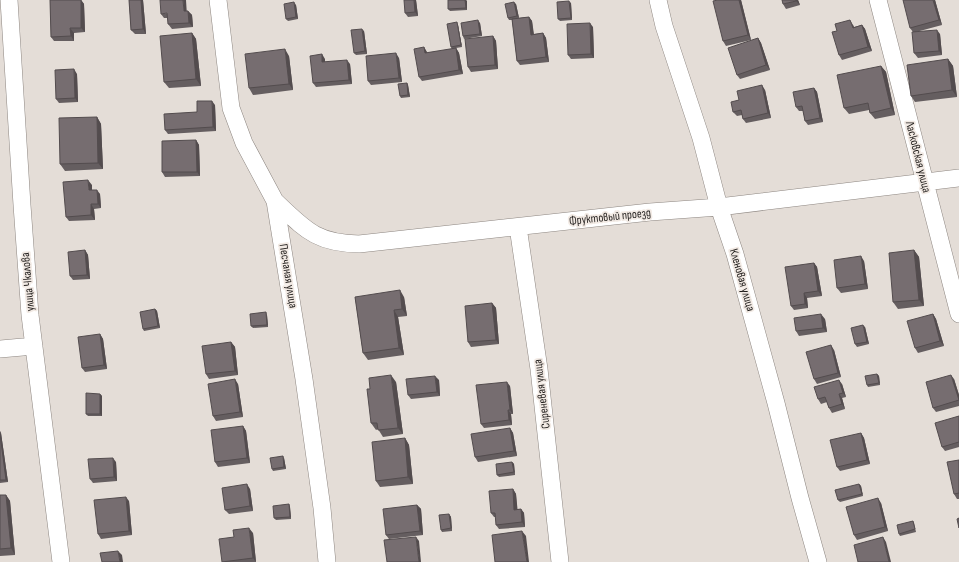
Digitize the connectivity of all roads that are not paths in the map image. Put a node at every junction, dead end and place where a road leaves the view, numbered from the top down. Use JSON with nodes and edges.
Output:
{"nodes":[{"id":1,"x":9,"y":0,"type":"edge"},
{"id":2,"x":218,"y":0,"type":"edge"},
{"id":3,"x":647,"y":0,"type":"edge"},
{"id":4,"x":658,"y":0,"type":"edge"},
{"id":5,"x":878,"y":0,"type":"edge"},
{"id":6,"x":664,"y":26,"type":"junction"},
{"id":7,"x":959,"y":178,"type":"edge"},
{"id":8,"x":924,"y":182,"type":"junction"},
{"id":9,"x":275,"y":201,"type":"junction"},
{"id":10,"x":718,"y":207,"type":"junction"},
{"id":11,"x":518,"y":227,"type":"junction"},
{"id":12,"x":959,"y":314,"type":"edge"},
{"id":13,"x":34,"y":346,"type":"junction"},
{"id":14,"x":0,"y":349,"type":"edge"},
{"id":15,"x":61,"y":562,"type":"edge"},
{"id":16,"x":327,"y":562,"type":"edge"},
{"id":17,"x":560,"y":562,"type":"edge"},
{"id":18,"x":818,"y":562,"type":"edge"}],
"edges":[{"from":1,"to":13,"type":"street","name":"улица Чкалова"},
{"from":2,"to":9,"type":"street","name":"Песчаная улица"},
{"from":3,"to":6,"type":"street"},
{"from":4,"to":6,"type":"street","name":"Кленовая улица"},
{"from":5,"to":8,"type":"street","name":"Ласковская улица"},
{"from":6,"to":10,"type":"street","name":"Кленовая улица"},
{"from":7,"to":8,"type":"street","name":"Фруктовый проезд"},
{"from":8,"to":10,"type":"street","name":"Фруктовый проезд"},
{"from":8,"to":12,"type":"street","name":"Ласковская улица"},
{"from":9,"to":11,"type":"street","name":"Фруктовый проезд"},
{"from":9,"to":16,"type":"street","name":"Песчаная улица"},
{"from":10,"to":11,"type":"street","name":"Фруктовый проезд"},
{"from":10,"to":18,"type":"street","name":"Кленовая улица"},
{"from":11,"to":17,"type":"street","name":"Сиреневая улица"},
{"from":13,"to":14,"type":"street"},
{"from":13,"to":15,"type":"street","name":"улица Чкалова"}]}
